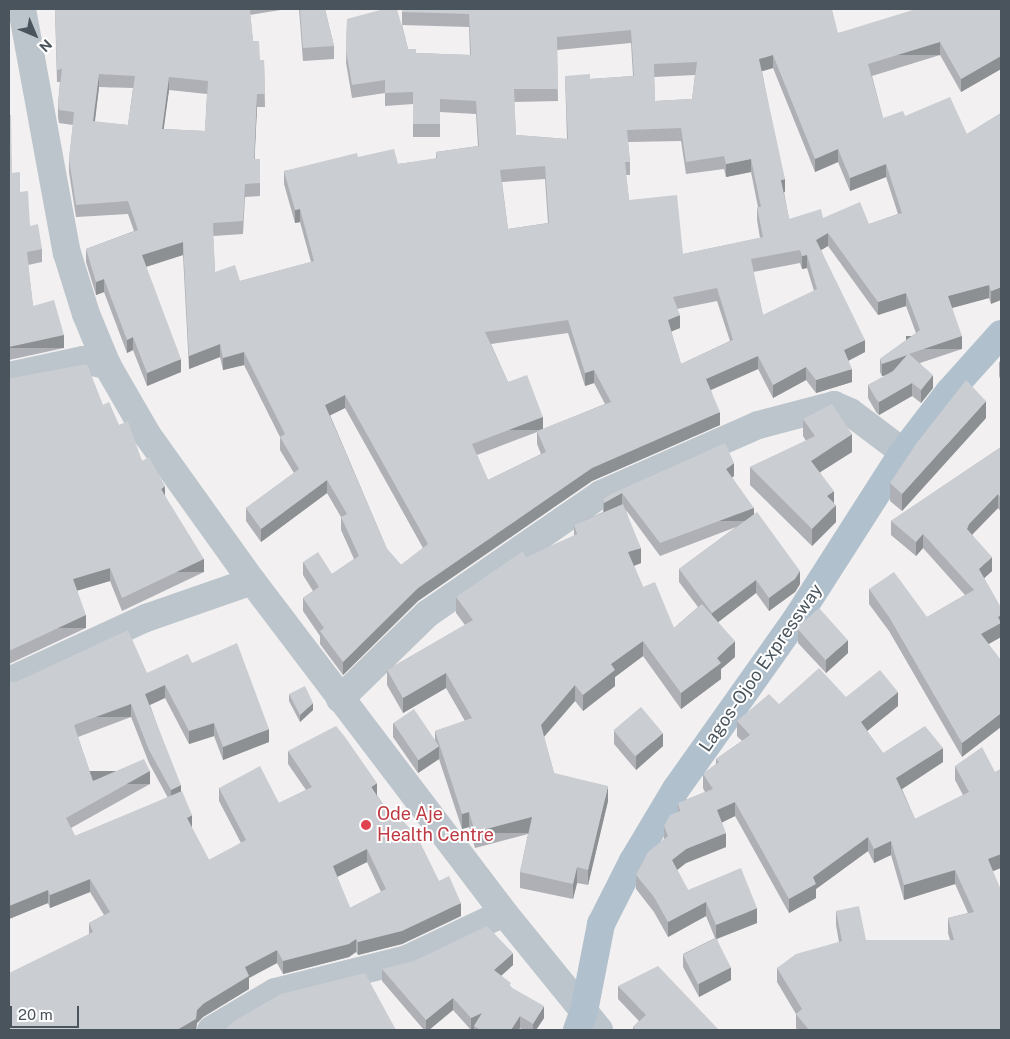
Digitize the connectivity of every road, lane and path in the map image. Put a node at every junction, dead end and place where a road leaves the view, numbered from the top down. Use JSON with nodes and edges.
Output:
{"nodes":[{"id":1,"x":22,"y":9,"type":"edge"},
{"id":2,"x":1001,"y":334,"type":"edge"},
{"id":3,"x":107,"y":365,"type":"junction"},
{"id":4,"x":9,"y":376,"type":"edge"},
{"id":5,"x":903,"y":452,"type":"junction"},
{"id":6,"x":252,"y":581,"type":"junction"},
{"id":7,"x":9,"y":681,"type":"edge"},
{"id":8,"x":340,"y":699,"type":"junction"},
{"id":9,"x":504,"y":913,"type":"junction"},
{"id":10,"x":587,"y":1024,"type":"edge"},
{"id":11,"x":211,"y":1030,"type":"edge"}],
"edges":[{"from":1,"to":3,"type":"street"},
{"from":2,"to":5,"type":"main road","name":"Lagos-Ojoo Expressway"},
{"from":3,"to":4,"type":"street"},
{"from":3,"to":6,"type":"street"},
{"from":5,"to":8,"type":"street"},
{"from":5,"to":10,"type":"main road","name":"Lagos-Ojoo Expressway"},
{"from":6,"to":7,"type":"street"},
{"from":6,"to":8,"type":"street"},
{"from":8,"to":9,"type":"street"},
{"from":9,"to":10,"type":"street"},
{"from":9,"to":11,"type":"street"}]}
